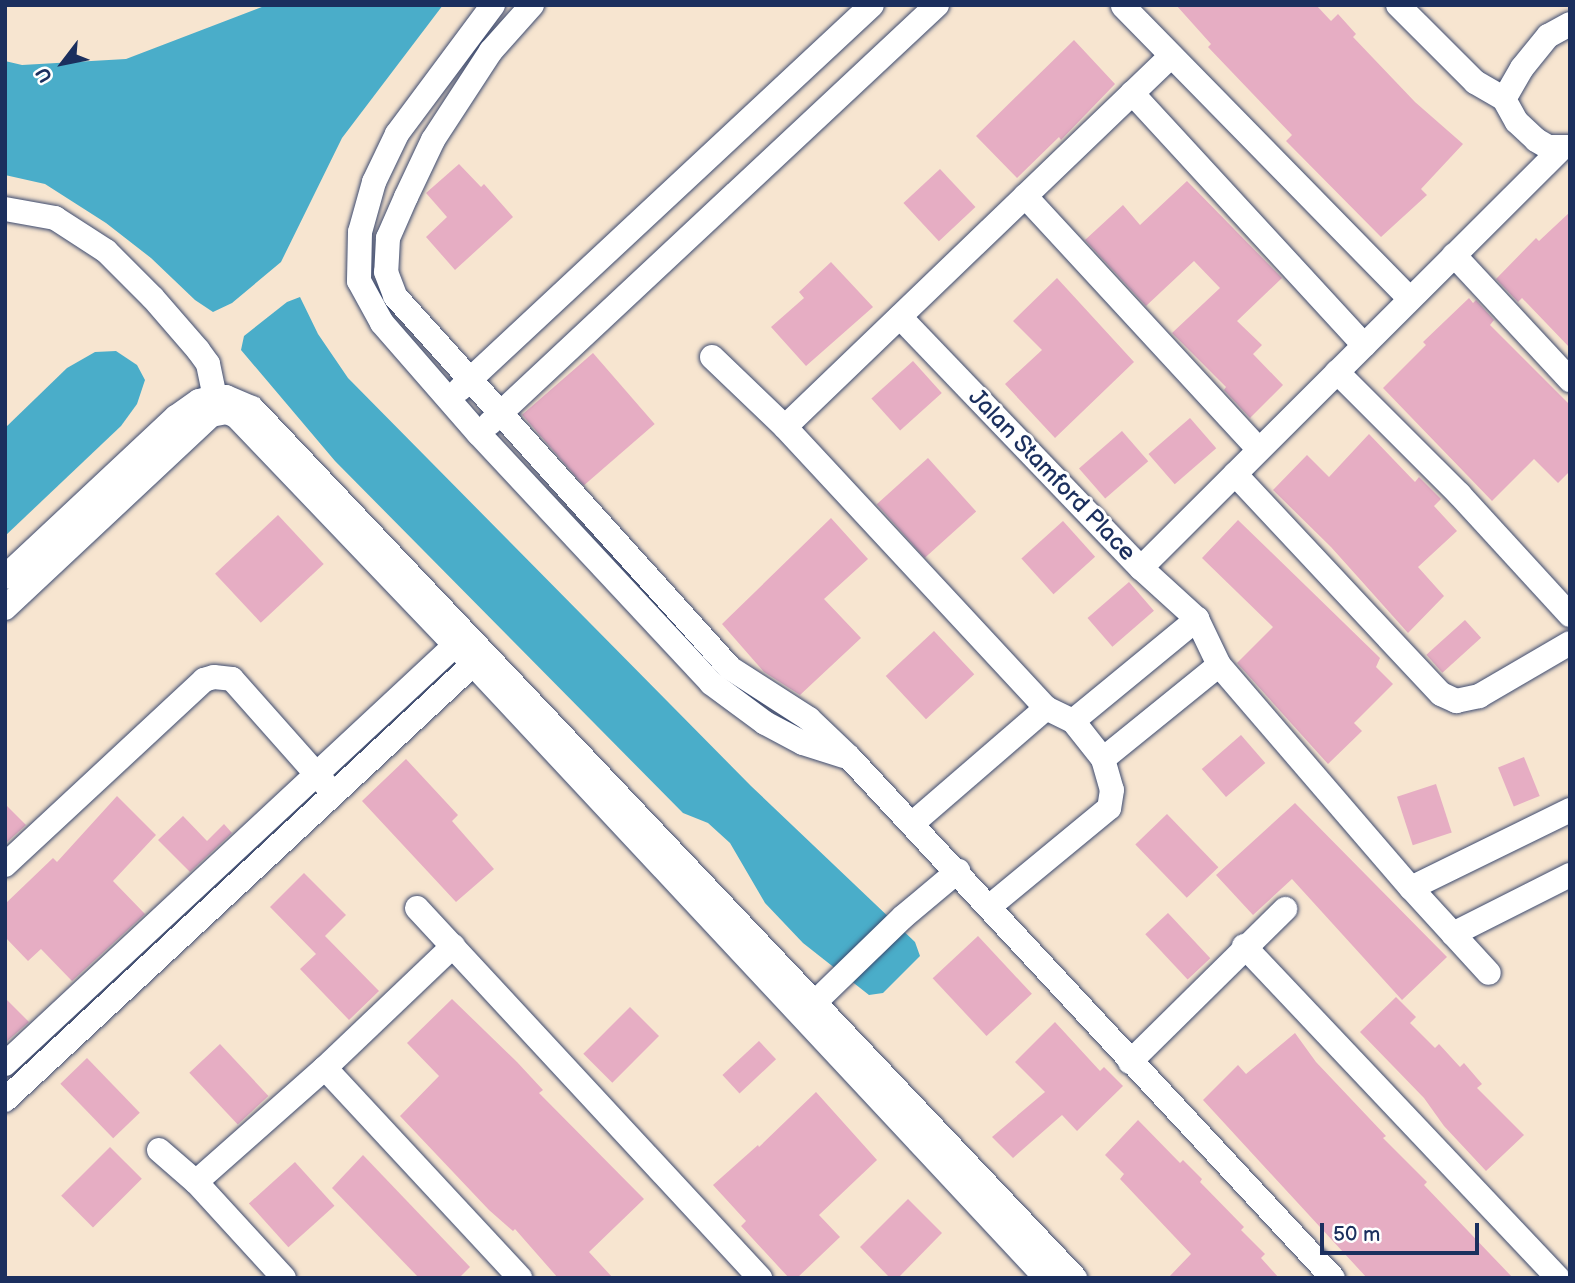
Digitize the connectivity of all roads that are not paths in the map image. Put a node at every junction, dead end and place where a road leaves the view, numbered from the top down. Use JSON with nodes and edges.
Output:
{"nodes":[{"id":1,"x":493,"y":5,"type":"edge"},
{"id":2,"x":532,"y":5,"type":"edge"},
{"id":3,"x":872,"y":5,"type":"edge"},
{"id":4,"x":937,"y":5,"type":"edge"},
{"id":5,"x":1398,"y":5,"type":"edge"},
{"id":6,"x":1123,"y":6,"type":"edge"},
{"id":7,"x":1570,"y":24,"type":"edge"},
{"id":8,"x":1170,"y":57,"type":"junction"},
{"id":9,"x":1132,"y":93,"type":"junction"},
{"id":10,"x":1504,"y":99,"type":"junction"},
{"id":11,"x":1565,"y":148,"type":"edge"},
{"id":12,"x":1025,"y":196,"type":"junction"},
{"id":13,"x":5,"y":209,"type":"edge"},
{"id":14,"x":1454,"y":255,"type":"junction"},
{"id":15,"x":1410,"y":299,"type":"junction"},
{"id":16,"x":900,"y":317,"type":"junction"},
{"id":17,"x":1364,"y":345,"type":"junction"},
{"id":18,"x":712,"y":357,"type":"dead end"},
{"id":19,"x":1337,"y":372,"type":"junction"},
{"id":20,"x":471,"y":379,"type":"junction"},
{"id":21,"x":1570,"y":380,"type":"edge"},
{"id":22,"x":449,"y":398,"type":"junction"},
{"id":23,"x":216,"y":405,"type":"junction"},
{"id":24,"x":502,"y":411,"type":"junction"},
{"id":25,"x":785,"y":427,"type":"junction"},
{"id":26,"x":479,"y":433,"type":"junction"},
{"id":27,"x":1259,"y":450,"type":"junction"},
{"id":28,"x":1235,"y":474,"type":"junction"},
{"id":29,"x":1141,"y":568,"type":"junction"},
{"id":30,"x":5,"y":576,"type":"edge"},
{"id":31,"x":5,"y":608,"type":"edge"},
{"id":32,"x":1570,"y":615,"type":"edge"},
{"id":33,"x":1197,"y":619,"type":"junction"},
{"id":34,"x":461,"y":639,"type":"junction"},
{"id":35,"x":1570,"y":643,"type":"edge"},
{"id":36,"x":479,"y":658,"type":"junction"},
{"id":37,"x":1219,"y":665,"type":"junction"},
{"id":38,"x":1046,"y":708,"type":"junction"},
{"id":39,"x":1073,"y":721,"type":"junction"},
{"id":40,"x":849,"y":757,"type":"junction"},
{"id":41,"x":1103,"y":760,"type":"junction"},
{"id":42,"x":325,"y":784,"type":"junction"},
{"id":43,"x":1570,"y":810,"type":"edge"},
{"id":44,"x":913,"y":824,"type":"junction"},
{"id":45,"x":5,"y":865,"type":"edge"},
{"id":46,"x":958,"y":871,"type":"junction"},
{"id":47,"x":1570,"y":875,"type":"edge"},
{"id":48,"x":1411,"y":888,"type":"junction"},
{"id":49,"x":990,"y":906,"type":"junction"},
{"id":50,"x":417,"y":908,"type":"dead end"},
{"id":51,"x":1285,"y":909,"type":"dead end"},
{"id":52,"x":1452,"y":934,"type":"junction"},
{"id":53,"x":453,"y":946,"type":"junction"},
{"id":54,"x":1244,"y":946,"type":"junction"},
{"id":55,"x":1489,"y":972,"type":"dead end"},
{"id":56,"x":816,"y":1000,"type":"junction"},
{"id":57,"x":1130,"y":1062,"type":"junction"},
{"id":58,"x":5,"y":1064,"type":"edge"},
{"id":59,"x":325,"y":1068,"type":"junction"},
{"id":60,"x":5,"y":1100,"type":"edge"},
{"id":61,"x":159,"y":1150,"type":"dead end"},
{"id":62,"x":196,"y":1182,"type":"junction"},
{"id":63,"x":284,"y":1278,"type":"edge"},
{"id":64,"x":520,"y":1278,"type":"edge"},
{"id":65,"x":760,"y":1278,"type":"edge"},
{"id":66,"x":1046,"y":1278,"type":"edge"},
{"id":67,"x":1075,"y":1278,"type":"edge"},
{"id":68,"x":1333,"y":1278,"type":"edge"},
{"id":69,"x":1558,"y":1278,"type":"edge"}],
"edges":[{"from":1,"to":22,"type":"street"},
{"from":2,"to":20,"type":"street"},
{"from":3,"to":20,"type":"street"},
{"from":4,"to":24,"type":"street"},
{"from":5,"to":10,"type":"street"},
{"from":6,"to":8,"type":"street"},
{"from":7,"to":10,"type":"street"},
{"from":8,"to":9,"type":"street"},
{"from":8,"to":15,"type":"street"},
{"from":9,"to":12,"type":"street"},
{"from":9,"to":17,"type":"street"},
{"from":10,"to":11,"type":"street","name":"Jalan Stamford Place"},
{"from":11,"to":14,"type":"street","name":"Jalan Stamford Place"},
{"from":12,"to":16,"type":"street"},
{"from":12,"to":27,"type":"street"},
{"from":13,"to":23,"type":"street"},
{"from":14,"to":15,"type":"street","name":"Jalan Stamford Place"},
{"from":14,"to":21,"type":"street"},
{"from":15,"to":17,"type":"street","name":"Jalan Stamford Place"},
{"from":16,"to":25,"type":"street"},
{"from":16,"to":29,"type":"street","name":"Jalan Stamford Place"},
{"from":17,"to":19,"type":"street","name":"Jalan Stamford Place"},
{"from":18,"to":25,"type":"street"},
{"from":19,"to":27,"type":"street","name":"Jalan Stamford Place"},
{"from":19,"to":32,"type":"street"},
{"from":20,"to":22,"type":"street"},
{"from":20,"to":24,"type":"street"},
{"from":22,"to":26,"type":"street"},
{"from":23,"to":30,"type":"street"},
{"from":23,"to":31,"type":"street"},
{"from":23,"to":34,"type":"street"},
{"from":24,"to":26,"type":"street"},
{"from":24,"to":40,"type":"street"},
{"from":25,"to":38,"type":"street"},
{"from":26,"to":40,"type":"street"},
{"from":27,"to":28,"type":"street","name":"Jalan Stamford Place"},
{"from":28,"to":29,"type":"street","name":"Jalan Stamford Place"},
{"from":28,"to":35,"type":"street"},
{"from":29,"to":33,"type":"street"},
{"from":33,"to":37,"type":"street"},
{"from":33,"to":39,"type":"street"},
{"from":34,"to":36,"type":"street"},
{"from":34,"to":42,"type":"street"},
{"from":36,"to":42,"type":"street"},
{"from":36,"to":56,"type":"street"},
{"from":37,"to":41,"type":"street"},
{"from":37,"to":48,"type":"street"},
{"from":38,"to":39,"type":"street"},
{"from":38,"to":44,"type":"street"},
{"from":39,"to":41,"type":"street"},
{"from":40,"to":44,"type":"street"},
{"from":41,"to":49,"type":"street"},
{"from":42,"to":45,"type":"street"},
{"from":42,"to":58,"type":"street"},
{"from":42,"to":60,"type":"street"},
{"from":43,"to":48,"type":"street"},
{"from":44,"to":46,"type":"street"},
{"from":46,"to":49,"type":"street"},
{"from":46,"to":56,"type":"street"},
{"from":47,"to":52,"type":"street"},
{"from":48,"to":52,"type":"street"},
{"from":49,"to":57,"type":"street"},
{"from":50,"to":53,"type":"street"},
{"from":51,"to":54,"type":"street"},
{"from":52,"to":55,"type":"street"},
{"from":53,"to":59,"type":"street"},
{"from":53,"to":65,"type":"street"},
{"from":54,"to":57,"type":"street"},
{"from":54,"to":69,"type":"street"},
{"from":56,"to":66,"type":"street"},
{"from":56,"to":67,"type":"street"},
{"from":57,"to":68,"type":"street"},
{"from":59,"to":62,"type":"street"},
{"from":59,"to":64,"type":"street"},
{"from":61,"to":62,"type":"street"},
{"from":62,"to":63,"type":"street"}]}
